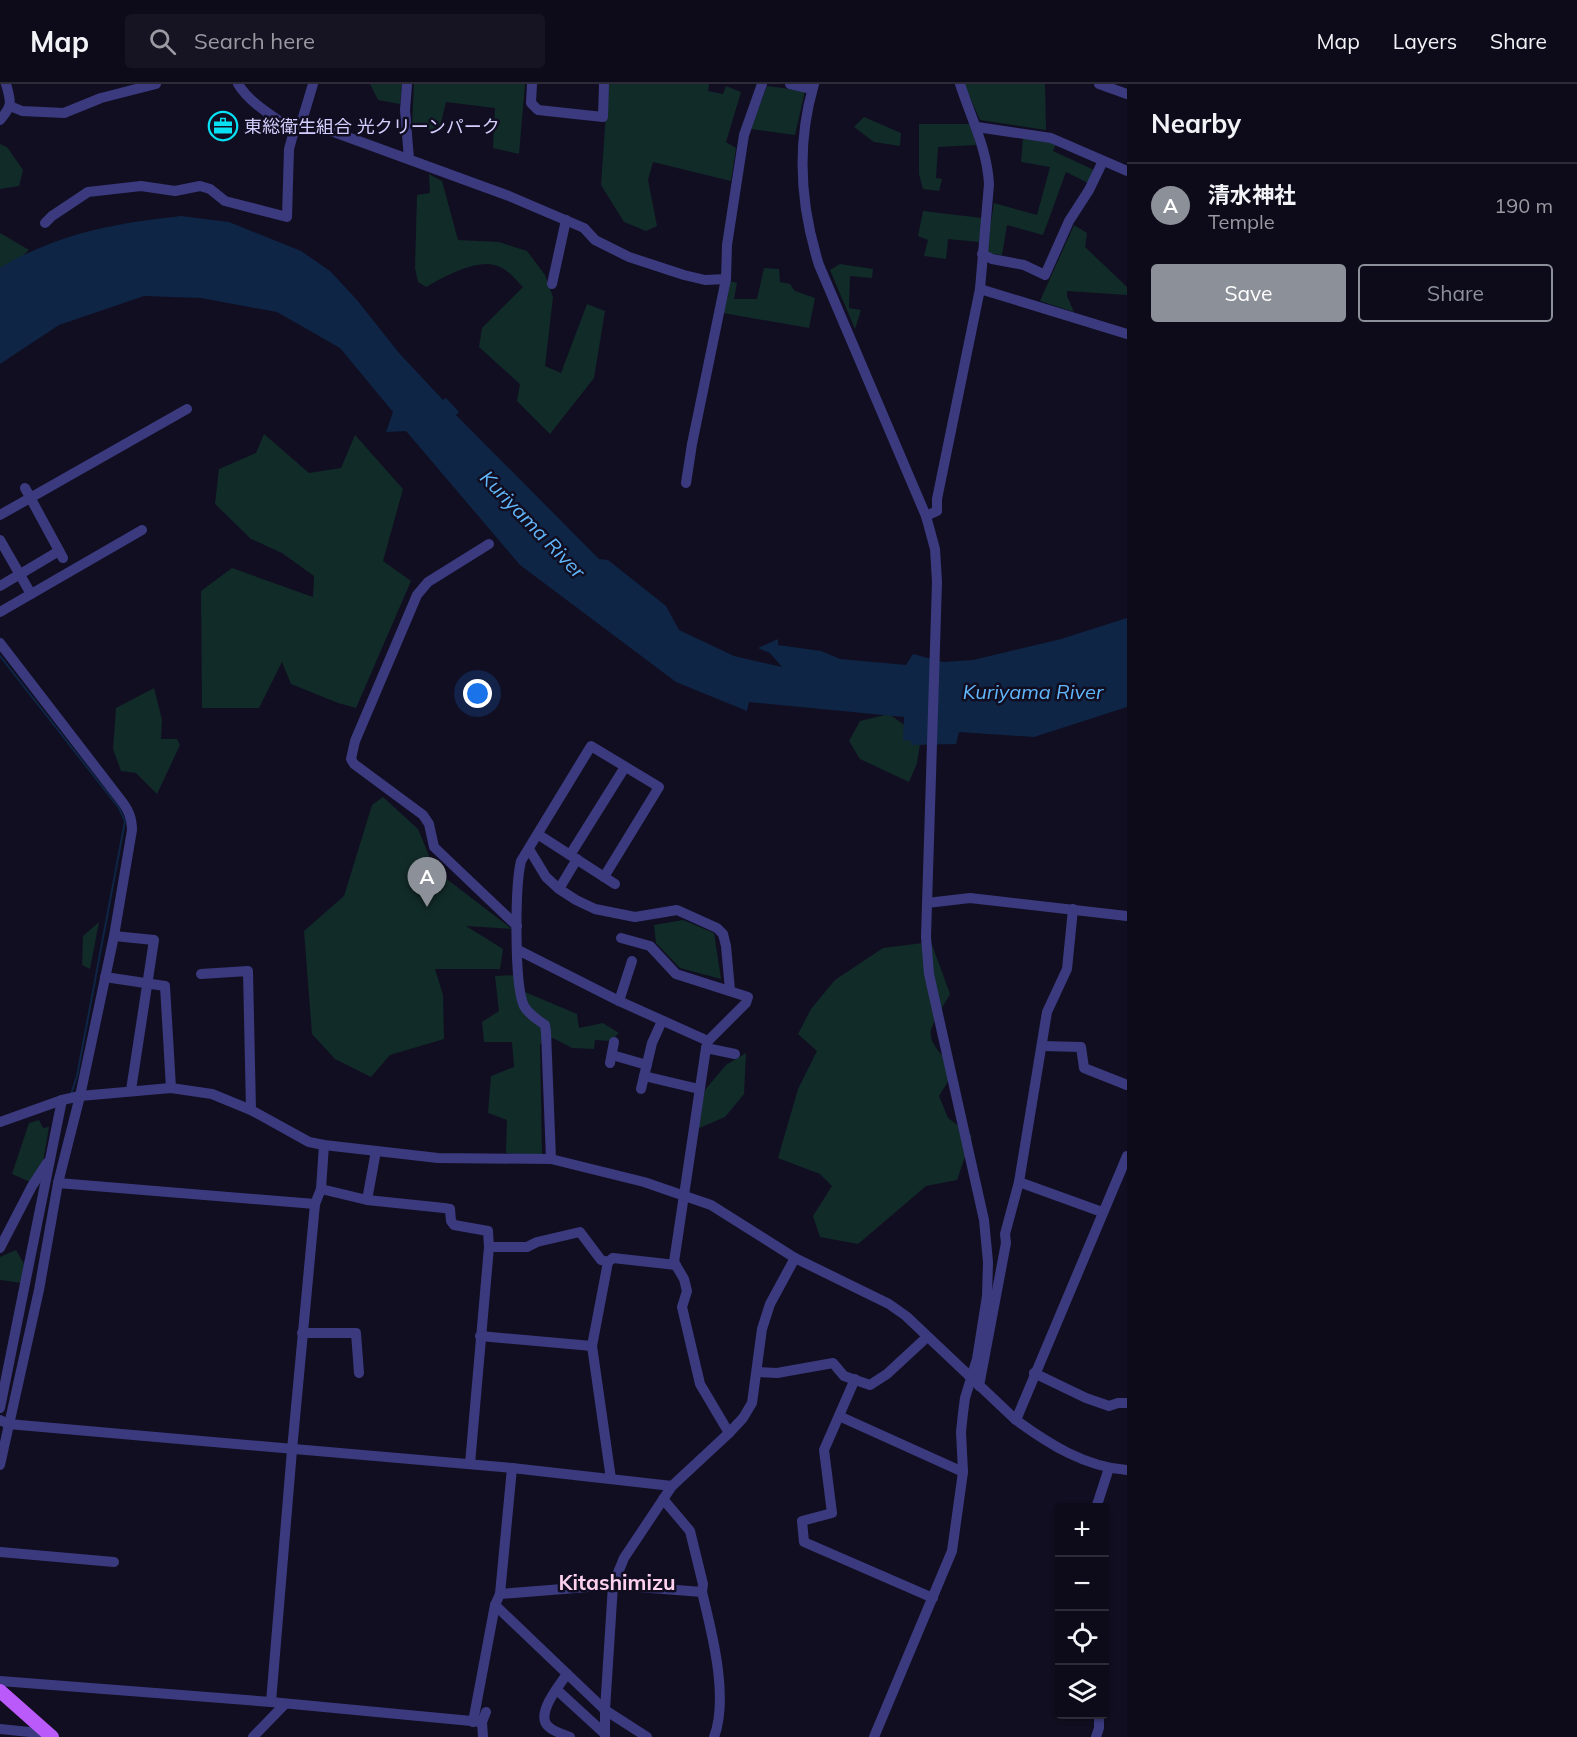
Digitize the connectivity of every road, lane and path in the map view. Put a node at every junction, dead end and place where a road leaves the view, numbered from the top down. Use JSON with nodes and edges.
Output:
{"nodes":[{"id":1,"x":6,"y":84,"type":"edge"},
{"id":2,"x":156,"y":84,"type":"edge"},
{"id":3,"x":238,"y":84,"type":"edge"},
{"id":4,"x":313,"y":84,"type":"edge"},
{"id":5,"x":407,"y":84,"type":"edge"},
{"id":6,"x":532,"y":84,"type":"edge"},
{"id":7,"x":604,"y":84,"type":"edge"},
{"id":8,"x":762,"y":84,"type":"edge"},
{"id":9,"x":790,"y":84,"type":"edge"},
{"id":10,"x":960,"y":84,"type":"edge"},
{"id":11,"x":1099,"y":84,"type":"edge"},
{"id":12,"x":813,"y":86,"type":"edge"},
{"id":13,"x":1127,"y":94,"type":"edge"},
{"id":14,"x":10,"y":106,"type":"junction"},
{"id":15,"x":0,"y":120,"type":"edge"},
{"id":16,"x":298,"y":127,"type":"junction"},
{"id":17,"x":977,"y":127,"type":"junction"},
{"id":18,"x":409,"y":159,"type":"junction"},
{"id":19,"x":1103,"y":161,"type":"junction"},
{"id":20,"x":1127,"y":171,"type":"edge"},
{"id":21,"x":566,"y":220,"type":"junction"},
{"id":22,"x":45,"y":223,"type":"dead end"},
{"id":23,"x":982,"y":254,"type":"junction"},
{"id":24,"x":726,"y":279,"type":"junction"},
{"id":25,"x":552,"y":284,"type":"dead end"},
{"id":26,"x":980,"y":289,"type":"junction"},
{"id":27,"x":1127,"y":334,"type":"edge"},
{"id":28,"x":187,"y":409,"type":"dead end"},
{"id":29,"x":686,"y":483,"type":"dead end"},
{"id":30,"x":27,"y":493,"type":"junction"},
{"id":31,"x":0,"y":515,"type":"edge"},
{"id":32,"x":926,"y":516,"type":"junction"},
{"id":33,"x":142,"y":530,"type":"dead end"},
{"id":34,"x":0,"y":540,"type":"edge"},
{"id":35,"x":489,"y":544,"type":"dead end"},
{"id":36,"x":20,"y":574,"type":"junction"},
{"id":37,"x":0,"y":586,"type":"edge"},
{"id":38,"x":31,"y":594,"type":"junction"},
{"id":39,"x":0,"y":612,"type":"edge"},
{"id":40,"x":0,"y":643,"type":"edge"},
{"id":41,"x":625,"y":767,"type":"junction"},
{"id":42,"x":538,"y":835,"type":"junction"},
{"id":43,"x":529,"y":849,"type":"junction"},
{"id":44,"x":573,"y":857,"type":"junction"},
{"id":45,"x":604,"y":877,"type":"junction"},
{"id":46,"x":615,"y":884,"type":"dead end"},
{"id":47,"x":559,"y":889,"type":"junction"},
{"id":48,"x":927,"y":903,"type":"junction"},
{"id":49,"x":1073,"y":909,"type":"junction"},
{"id":50,"x":1127,"y":916,"type":"edge"},
{"id":51,"x":517,"y":926,"type":"junction"},
{"id":52,"x":114,"y":936,"type":"junction"},
{"id":53,"x":621,"y":938,"type":"dead end"},
{"id":54,"x":518,"y":950,"type":"junction"},
{"id":55,"x":632,"y":961,"type":"dead end"},
{"id":56,"x":201,"y":974,"type":"dead end"},
{"id":57,"x":105,"y":976,"type":"junction"},
{"id":58,"x":147,"y":983,"type":"junction"},
{"id":59,"x":730,"y":990,"type":"junction"},
{"id":60,"x":619,"y":1001,"type":"junction"},
{"id":61,"x":662,"y":1021,"type":"junction"},
{"id":62,"x":614,"y":1042,"type":"dead end"},
{"id":63,"x":707,"y":1045,"type":"junction"},
{"id":64,"x":1042,"y":1046,"type":"junction"},
{"id":65,"x":735,"y":1054,"type":"dead end"},
{"id":66,"x":647,"y":1065,"type":"junction"},
{"id":67,"x":644,"y":1076,"type":"junction"},
{"id":68,"x":1127,"y":1085,"type":"edge"},
{"id":69,"x":171,"y":1088,"type":"junction"},
{"id":70,"x":641,"y":1089,"type":"dead end"},
{"id":71,"x":699,"y":1089,"type":"junction"},
{"id":72,"x":131,"y":1090,"type":"junction"},
{"id":73,"x":80,"y":1096,"type":"junction"},
{"id":74,"x":62,"y":1100,"type":"junction"},
{"id":75,"x":251,"y":1110,"type":"junction"},
{"id":76,"x":0,"y":1122,"type":"edge"},
{"id":77,"x":324,"y":1145,"type":"junction"},
{"id":78,"x":376,"y":1151,"type":"junction"},
{"id":79,"x":1127,"y":1156,"type":"edge"},
{"id":80,"x":51,"y":1158,"type":"junction"},
{"id":81,"x":551,"y":1159,"type":"junction"},
{"id":82,"x":1019,"y":1182,"type":"junction"},
{"id":83,"x":58,"y":1183,"type":"junction"},
{"id":84,"x":321,"y":1189,"type":"junction"},
{"id":85,"x":685,"y":1194,"type":"junction"},
{"id":86,"x":367,"y":1200,"type":"junction"},
{"id":87,"x":315,"y":1204,"type":"junction"},
{"id":88,"x":1102,"y":1212,"type":"junction"},
{"id":89,"x":1005,"y":1234,"type":"junction"},
{"id":90,"x":987,"y":1242,"type":"junction"},
{"id":91,"x":489,"y":1247,"type":"junction"},
{"id":92,"x":0,"y":1248,"type":"edge"},
{"id":93,"x":795,"y":1258,"type":"junction"},
{"id":94,"x":608,"y":1263,"type":"junction"},
{"id":95,"x":676,"y":1265,"type":"junction"},
{"id":96,"x":302,"y":1333,"type":"junction"},
{"id":97,"x":480,"y":1336,"type":"junction"},
{"id":98,"x":927,"y":1337,"type":"junction"},
{"id":99,"x":592,"y":1346,"type":"junction"},
{"id":100,"x":758,"y":1372,"type":"junction"},
{"id":101,"x":359,"y":1373,"type":"dead end"},
{"id":102,"x":1034,"y":1373,"type":"junction"},
{"id":103,"x":855,"y":1379,"type":"junction"},
{"id":104,"x":975,"y":1383,"type":"junction"},
{"id":105,"x":1127,"y":1403,"type":"edge"},
{"id":106,"x":0,"y":1408,"type":"edge"},
{"id":107,"x":839,"y":1416,"type":"junction"},
{"id":108,"x":1016,"y":1420,"type":"junction"},
{"id":109,"x":4,"y":1422,"type":"edge"},
{"id":110,"x":729,"y":1432,"type":"junction"},
{"id":111,"x":292,"y":1450,"type":"junction"},
{"id":112,"x":470,"y":1464,"type":"junction"},
{"id":113,"x":0,"y":1465,"type":"edge"},
{"id":114,"x":512,"y":1468,"type":"junction"},
{"id":115,"x":1109,"y":1468,"type":"junction"},
{"id":116,"x":1127,"y":1470,"type":"edge"},
{"id":117,"x":963,"y":1472,"type":"junction"},
{"id":118,"x":611,"y":1479,"type":"junction"},
{"id":119,"x":672,"y":1486,"type":"junction"},
{"id":120,"x":663,"y":1499,"type":"junction"},
{"id":121,"x":1098,"y":1503,"type":"edge"},
{"id":122,"x":0,"y":1552,"type":"edge"},
{"id":123,"x":114,"y":1562,"type":"dead end"},
{"id":124,"x":613,"y":1585,"type":"junction"},
{"id":125,"x":702,"y":1592,"type":"junction"},
{"id":126,"x":500,"y":1594,"type":"junction"},
{"id":127,"x":933,"y":1598,"type":"junction"},
{"id":128,"x":495,"y":1605,"type":"junction"},
{"id":129,"x":567,"y":1674,"type":"junction"},
{"id":130,"x":0,"y":1681,"type":"edge"},
{"id":131,"x":557,"y":1690,"type":"junction"},
{"id":132,"x":0,"y":1691,"type":"edge"},
{"id":133,"x":271,"y":1702,"type":"junction"},
{"id":134,"x":285,"y":1704,"type":"junction"},
{"id":135,"x":604,"y":1710,"type":"junction"},
{"id":136,"x":480,"y":1719,"type":"junction"},
{"id":137,"x":1099,"y":1719,"type":"edge"},
{"id":138,"x":0,"y":1729,"type":"edge"},
{"id":139,"x":50,"y":1735,"type":"edge"},
{"id":140,"x":605,"y":1735,"type":"edge"},
{"id":141,"x":253,"y":1737,"type":"edge"},
{"id":142,"x":483,"y":1737,"type":"edge"},
{"id":143,"x":570,"y":1737,"type":"edge"},
{"id":144,"x":647,"y":1737,"type":"edge"},
{"id":145,"x":714,"y":1737,"type":"edge"},
{"id":146,"x":874,"y":1737,"type":"edge"},
{"id":147,"x":1096,"y":1737,"type":"edge"}],
"edges":[{"from":1,"to":14,"type":"street"},
{"from":2,"to":14,"type":"street"},
{"from":3,"to":16,"type":"street"},
{"from":4,"to":16,"type":"street"},
{"from":5,"to":18,"type":"street"},
{"from":6,"to":7,"type":"street"},
{"from":8,"to":24,"type":"street"},
{"from":9,"to":12,"type":"street"},
{"from":10,"to":17,"type":"street"},
{"from":11,"to":13,"type":"street"},
{"from":12,"to":32,"type":"street"},
{"from":14,"to":15,"type":"street"},
{"from":16,"to":18,"type":"street"},
{"from":16,"to":22,"type":"street"},
{"from":17,"to":19,"type":"street"},
{"from":17,"to":23,"type":"street"},
{"from":18,"to":21,"type":"street"},
{"from":19,"to":20,"type":"street"},
{"from":19,"to":23,"type":"street"},
{"from":21,"to":24,"type":"street"},
{"from":21,"to":25,"type":"street"},
{"from":23,"to":26,"type":"street"},
{"from":24,"to":29,"type":"street"},
{"from":26,"to":27,"type":"street"},
{"from":26,"to":32,"type":"street"},
{"from":28,"to":30,"type":"street"},
{"from":30,"to":31,"type":"street"},
{"from":30,"to":36,"type":"street"},
{"from":32,"to":48,"type":"street"},
{"from":33,"to":38,"type":"street"},
{"from":34,"to":36,"type":"street"},
{"from":35,"to":51,"type":"street"},
{"from":36,"to":37,"type":"street"},
{"from":36,"to":38,"type":"street"},
{"from":38,"to":39,"type":"street"},
{"from":40,"to":52,"type":"street"},
{"from":41,"to":42,"type":"street"},
{"from":41,"to":44,"type":"street"},
{"from":41,"to":45,"type":"street"},
{"from":42,"to":43,"type":"street"},
{"from":42,"to":44,"type":"street"},
{"from":43,"to":47,"type":"street"},
{"from":43,"to":51,"type":"street"},
{"from":44,"to":45,"type":"street"},
{"from":44,"to":47,"type":"street"},
{"from":45,"to":46,"type":"street"},
{"from":47,"to":59,"type":"street"},
{"from":48,"to":49,"type":"street"},
{"from":48,"to":90,"type":"street"},
{"from":49,"to":50,"type":"street"},
{"from":49,"to":64,"type":"street"},
{"from":51,"to":54,"type":"street"},
{"from":52,"to":57,"type":"street"},
{"from":52,"to":58,"type":"street"},
{"from":53,"to":59,"type":"street"},
{"from":54,"to":60,"type":"street"},
{"from":54,"to":81,"type":"street"},
{"from":55,"to":60,"type":"street"},
{"from":56,"to":75,"type":"street"},
{"from":57,"to":58,"type":"street"},
{"from":57,"to":73,"type":"street"},
{"from":58,"to":69,"type":"street"},
{"from":58,"to":72,"type":"street"},
{"from":59,"to":63,"type":"street"},
{"from":60,"to":61,"type":"street"},
{"from":61,"to":63,"type":"street"},
{"from":61,"to":66,"type":"street"},
{"from":62,"to":66,"type":"street"},
{"from":63,"to":65,"type":"street"},
{"from":63,"to":71,"type":"street"},
{"from":64,"to":68,"type":"street"},
{"from":64,"to":82,"type":"street"},
{"from":66,"to":67,"type":"street"},
{"from":67,"to":70,"type":"street"},
{"from":67,"to":71,"type":"street"},
{"from":69,"to":72,"type":"street"},
{"from":69,"to":75,"type":"street"},
{"from":71,"to":85,"type":"street"},
{"from":72,"to":73,"type":"street"},
{"from":73,"to":74,"type":"street"},
{"from":73,"to":83,"type":"street"},
{"from":74,"to":76,"type":"street"},
{"from":74,"to":80,"type":"street"},
{"from":75,"to":77,"type":"street"},
{"from":77,"to":78,"type":"street"},
{"from":77,"to":84,"type":"street"},
{"from":78,"to":81,"type":"street"},
{"from":78,"to":86,"type":"street"},
{"from":79,"to":88,"type":"street"},
{"from":80,"to":92,"type":"street"},
{"from":80,"to":106,"type":"street"},
{"from":81,"to":85,"type":"street"},
{"from":82,"to":88,"type":"street"},
{"from":82,"to":89,"type":"street"},
{"from":83,"to":87,"type":"street"},
{"from":83,"to":109,"type":"street"},
{"from":84,"to":86,"type":"street"},
{"from":84,"to":87,"type":"street"},
{"from":85,"to":93,"type":"street"},
{"from":85,"to":95,"type":"street"},
{"from":86,"to":91,"type":"street"},
{"from":87,"to":96,"type":"street"},
{"from":88,"to":102,"type":"street"},
{"from":89,"to":90,"type":"street"},
{"from":89,"to":104,"type":"street"},
{"from":90,"to":104,"type":"street"},
{"from":91,"to":94,"type":"street"},
{"from":91,"to":97,"type":"street"},
{"from":93,"to":98,"type":"street"},
{"from":93,"to":100,"type":"street"},
{"from":94,"to":95,"type":"street"},
{"from":94,"to":99,"type":"street"},
{"from":95,"to":110,"type":"street"},
{"from":96,"to":101,"type":"street"},
{"from":96,"to":111,"type":"street"},
{"from":97,"to":99,"type":"street"},
{"from":97,"to":112,"type":"street"},
{"from":98,"to":103,"type":"street"},
{"from":98,"to":104,"type":"street"},
{"from":99,"to":118,"type":"street"},
{"from":100,"to":103,"type":"street"},
{"from":100,"to":110,"type":"street"},
{"from":102,"to":105,"type":"street"},
{"from":102,"to":108,"type":"street"},
{"from":103,"to":107,"type":"street"},
{"from":104,"to":108,"type":"street"},
{"from":104,"to":117,"type":"street"},
{"from":107,"to":117,"type":"street"},
{"from":107,"to":127,"type":"street"},
{"from":108,"to":115,"type":"street"},
{"from":109,"to":111,"type":"street"},
{"from":109,"to":113,"type":"street"},
{"from":110,"to":119,"type":"street"},
{"from":111,"to":112,"type":"street"},
{"from":111,"to":133,"type":"street"},
{"from":112,"to":114,"type":"street"},
{"from":114,"to":118,"type":"street"},
{"from":114,"to":126,"type":"street"},
{"from":115,"to":116,"type":"street"},
{"from":115,"to":121,"type":"street"},
{"from":117,"to":127,"type":"street"},
{"from":118,"to":119,"type":"street"},
{"from":119,"to":120,"type":"street"},
{"from":120,"to":124,"type":"street"},
{"from":120,"to":125,"type":"street"},
{"from":122,"to":123,"type":"street"},
{"from":124,"to":125,"type":"street"},
{"from":124,"to":126,"type":"street"},
{"from":124,"to":135,"type":"street"},
{"from":125,"to":145,"type":"street"},
{"from":126,"to":128,"type":"street"},
{"from":127,"to":146,"type":"street"},
{"from":128,"to":129,"type":"street"},
{"from":128,"to":136,"type":"street"},
{"from":129,"to":131,"type":"street"},
{"from":129,"to":135,"type":"street"},
{"from":130,"to":133,"type":"street"},
{"from":131,"to":140,"type":"street"},
{"from":131,"to":143,"type":"street"},
{"from":132,"to":139,"type":"main road"},
{"from":133,"to":134,"type":"street"},
{"from":134,"to":136,"type":"street"},
{"from":134,"to":141,"type":"street"},
{"from":135,"to":140,"type":"street"},
{"from":135,"to":144,"type":"street"},
{"from":136,"to":142,"type":"street"},
{"from":137,"to":147,"type":"street"},
{"from":138,"to":139,"type":"street"}]}
